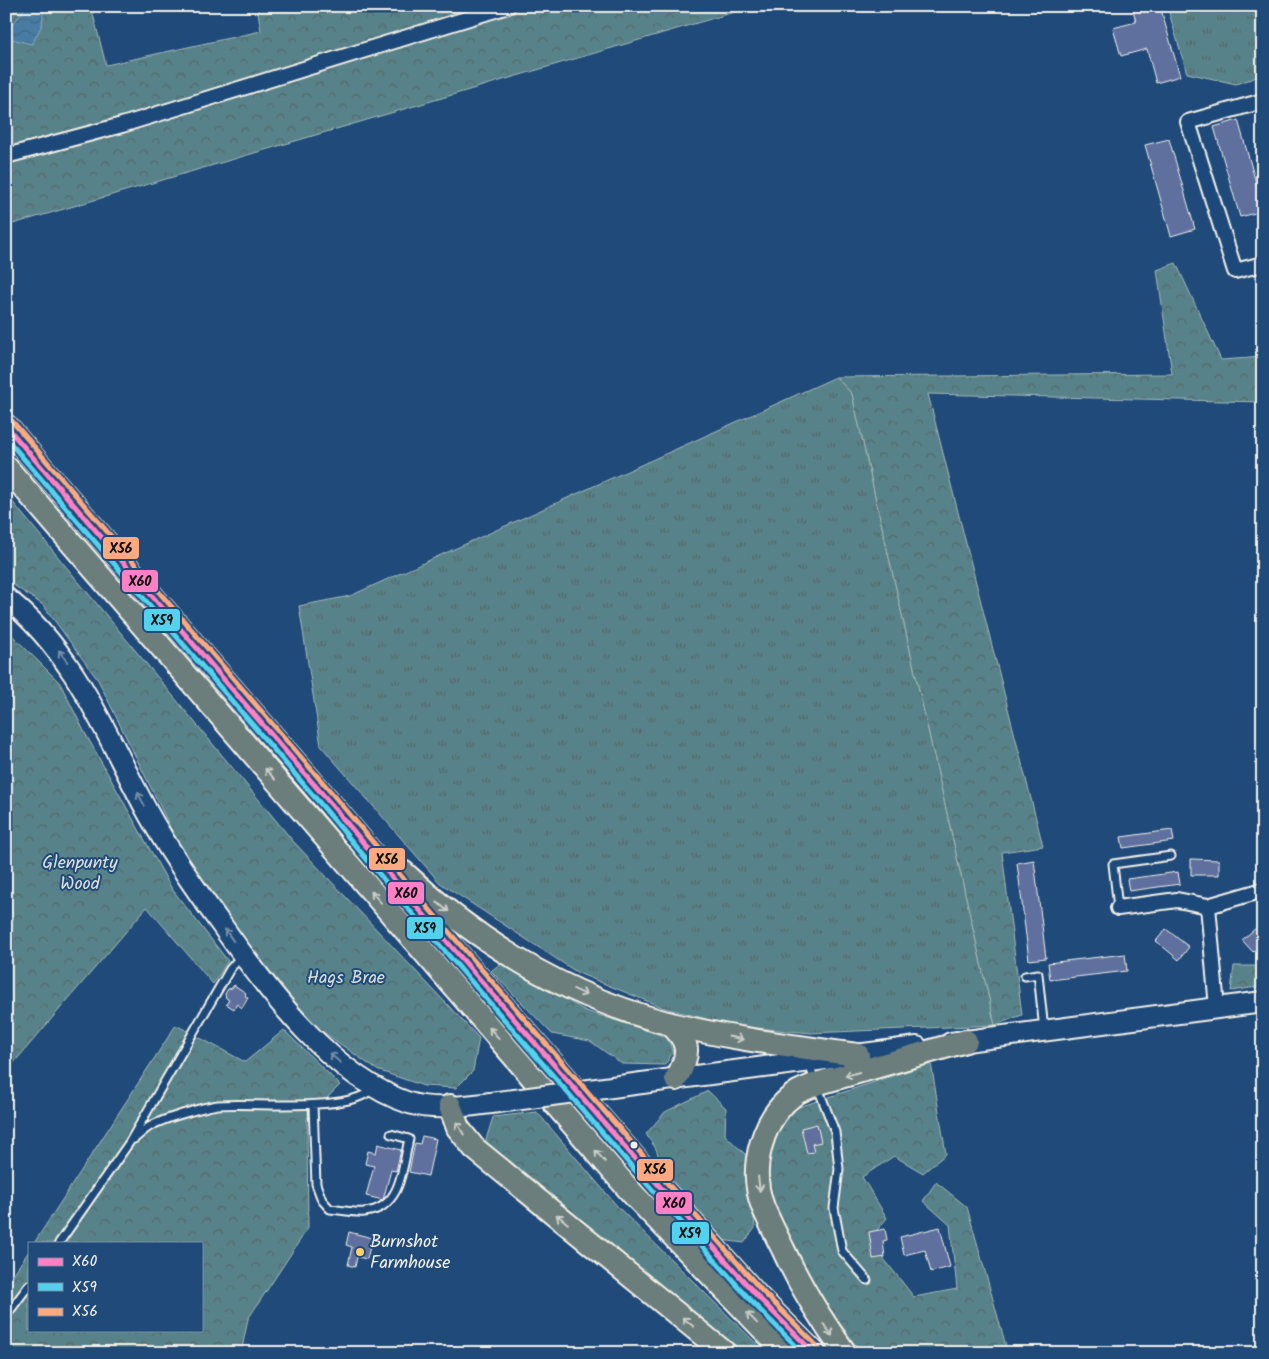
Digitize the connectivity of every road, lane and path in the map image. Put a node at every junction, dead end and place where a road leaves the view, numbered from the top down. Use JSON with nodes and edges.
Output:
{"nodes":[{"id":1,"x":508,"y":6,"type":"edge"},
{"id":2,"x":1263,"y":101,"type":"edge"},
{"id":3,"x":6,"y":156,"type":"edge"},
{"id":4,"x":1263,"y":264,"type":"edge"},
{"id":5,"x":6,"y":426,"type":"edge"},
{"id":6,"x":6,"y":467,"type":"edge"},
{"id":7,"x":6,"y":598,"type":"edge"},
{"id":8,"x":330,"y":803,"type":"junction"},
{"id":9,"x":1170,"y":856,"type":"dead end"},
{"id":10,"x":1263,"y":890,"type":"edge"},
{"id":11,"x":1208,"y":906,"type":"junction"},
{"id":12,"x":1118,"y":908,"type":"joint"},
{"id":13,"x":242,"y":955,"type":"junction"},
{"id":14,"x":1025,"y":976,"type":"dead end"},
{"id":15,"x":1263,"y":1002,"type":"edge"},
{"id":16,"x":1217,"y":1008,"type":"junction"},
{"id":17,"x":669,"y":1023,"type":"junction"},
{"id":18,"x":1044,"y":1031,"type":"junction"},
{"id":19,"x":966,"y":1041,"type":"junction"},
{"id":20,"x":806,"y":1055,"type":"junction"},
{"id":21,"x":858,"y":1055,"type":"joint"},
{"id":22,"x":676,"y":1079,"type":"junction"},
{"id":23,"x":816,"y":1084,"type":"junction"},
{"id":24,"x":374,"y":1086,"type":"junction"},
{"id":25,"x":313,"y":1105,"type":"junction"},
{"id":26,"x":450,"y":1106,"type":"junction"},
{"id":27,"x":391,"y":1134,"type":"dead end"},
{"id":28,"x":129,"y":1143,"type":"junction"},
{"id":29,"x":60,"y":1242,"type":"edge"},
{"id":30,"x":866,"y":1280,"type":"dead end"},
{"id":31,"x":28,"y":1286,"type":"edge"},
{"id":32,"x":6,"y":1316,"type":"edge"},
{"id":33,"x":726,"y":1353,"type":"edge"},
{"id":34,"x":786,"y":1353,"type":"edge"},
{"id":35,"x":814,"y":1353,"type":"edge"},
{"id":36,"x":846,"y":1353,"type":"edge"}],
"edges":[{"from":1,"to":3,"type":"street"},
{"from":2,"to":4,"type":"street"},
{"from":5,"to":8,"type":"main road"},
{"from":34,"to":6,"type":"main road","one_way":true},
{"from":13,"to":7,"type":"street","one_way":true},
{"from":8,"to":17,"type":"main road","one_way":true},
{"from":8,"to":35,"type":"main road"},
{"from":9,"to":12,"type":"lane"},
{"from":10,"to":11,"type":"street"},
{"from":11,"to":12,"type":"street"},
{"from":11,"to":16,"type":"street"},
{"from":24,"to":13,"type":"street","one_way":true},
{"from":13,"to":28,"type":"lane"},
{"from":14,"to":18,"type":"lane"},
{"from":15,"to":16,"type":"street"},
{"from":16,"to":18,"type":"street"},
{"from":17,"to":20,"type":"main road","one_way":true},
{"from":17,"to":22,"type":"main road"},
{"from":18,"to":19,"type":"street"},
{"from":19,"to":21,"type":"street"},
{"from":19,"to":23,"type":"main road","one_way":true},
{"from":20,"to":21,"type":"main road"},
{"from":20,"to":22,"type":"street"},
{"from":20,"to":23,"type":"lane"},
{"from":22,"to":26,"type":"street","bridge":true},
{"from":23,"to":30,"type":"lane"},
{"from":23,"to":36,"type":"main road","one_way":true},
{"from":24,"to":25,"type":"lane"},
{"from":24,"to":26,"type":"street"},
{"from":25,"to":27,"type":"lane"},
{"from":25,"to":28,"type":"lane"},
{"from":33,"to":26,"type":"main road","one_way":true},
{"from":28,"to":29,"type":"lane"},
{"from":31,"to":32,"type":"lane"}]}
